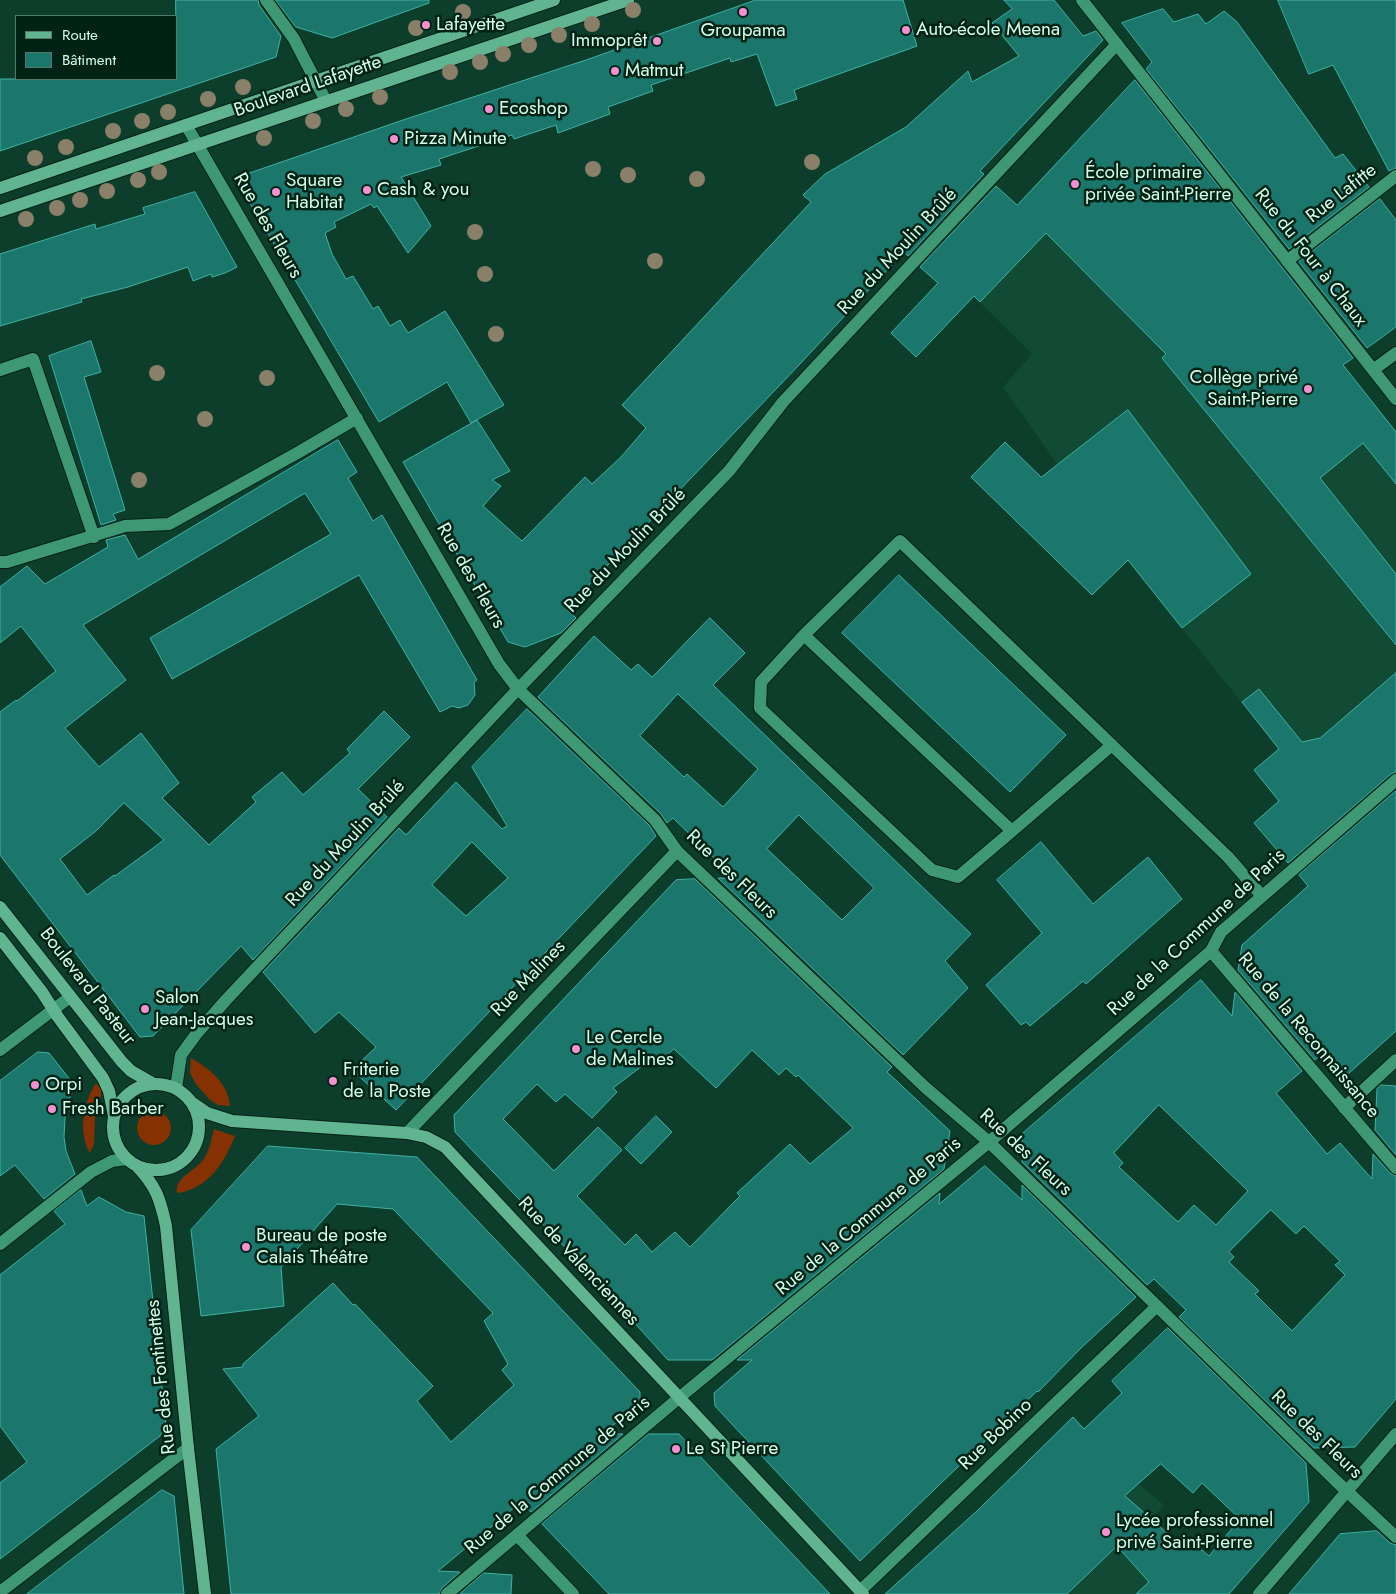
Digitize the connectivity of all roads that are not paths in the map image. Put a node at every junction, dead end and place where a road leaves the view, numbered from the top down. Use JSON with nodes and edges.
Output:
{"nodes":[{"id":1,"x":266,"y":0,"type":"edge"},
{"id":2,"x":554,"y":0,"type":"edge"},
{"id":3,"x":628,"y":0,"type":"edge"},
{"id":4,"x":1082,"y":0,"type":"edge"},
{"id":5,"x":1117,"y":44,"type":"junction"},
{"id":6,"x":316,"y":80,"type":"junction"},
{"id":7,"x":326,"y":101,"type":"junction"},
{"id":8,"x":186,"y":125,"type":"junction"},
{"id":9,"x":198,"y":145,"type":"junction"},
{"id":10,"x":1396,"y":176,"type":"edge"},
{"id":11,"x":0,"y":188,"type":"edge"},
{"id":12,"x":0,"y":211,"type":"edge"},
{"id":13,"x":1288,"y":261,"type":"junction"},
{"id":14,"x":1396,"y":354,"type":"edge"},
{"id":15,"x":0,"y":370,"type":"edge"},
{"id":16,"x":1373,"y":370,"type":"junction"},
{"id":17,"x":1396,"y":399,"type":"edge"},
{"id":18,"x":357,"y":418,"type":"junction"},
{"id":19,"x":94,"y":537,"type":"junction"},
{"id":20,"x":0,"y":562,"type":"edge"},
{"id":21,"x":804,"y":635,"type":"junction"},
{"id":22,"x":518,"y":689,"type":"junction"},
{"id":23,"x":1112,"y":745,"type":"junction"},
{"id":24,"x":1396,"y":780,"type":"edge"},
{"id":25,"x":1012,"y":830,"type":"junction"},
{"id":26,"x":677,"y":851,"type":"junction"},
{"id":27,"x":1262,"y":896,"type":"junction"},
{"id":28,"x":0,"y":906,"type":"edge"},
{"id":29,"x":0,"y":938,"type":"edge"},
{"id":30,"x":1211,"y":951,"type":"junction"},
{"id":31,"x":70,"y":997,"type":"junction"},
{"id":32,"x":54,"y":1010,"type":"junction"},
{"id":33,"x":0,"y":1050,"type":"edge"},
{"id":34,"x":1396,"y":1060,"type":"edge"},
{"id":35,"x":152,"y":1084,"type":"junction"},
{"id":36,"x":176,"y":1088,"type":"junction"},
{"id":37,"x":192,"y":1102,"type":"junction"},
{"id":38,"x":1344,"y":1108,"type":"junction"},
{"id":39,"x":114,"y":1116,"type":"junction"},
{"id":40,"x":407,"y":1134,"type":"junction"},
{"id":41,"x":989,"y":1142,"type":"junction"},
{"id":42,"x":132,"y":1162,"type":"junction"},
{"id":43,"x":1396,"y":1168,"type":"edge"},
{"id":44,"x":0,"y":1244,"type":"edge"},
{"id":45,"x":1157,"y":1306,"type":"junction"},
{"id":46,"x":680,"y":1397,"type":"junction"},
{"id":47,"x":1396,"y":1434,"type":"edge"},
{"id":48,"x":188,"y":1448,"type":"junction"},
{"id":49,"x":1347,"y":1492,"type":"junction"},
{"id":50,"x":517,"y":1535,"type":"junction"},
{"id":51,"x":1396,"y":1537,"type":"edge"},
{"id":52,"x":0,"y":1592,"type":"edge"},
{"id":53,"x":861,"y":1593,"type":"edge"},
{"id":54,"x":205,"y":1594,"type":"edge"},
{"id":55,"x":447,"y":1594,"type":"edge"},
{"id":56,"x":573,"y":1594,"type":"edge"},
{"id":57,"x":1259,"y":1594,"type":"edge"}],
"edges":[{"from":1,"to":6,"type":"street"},
{"from":2,"to":6,"type":"main road","name":"Boulevard Lafayette"},
{"from":3,"to":7,"type":"main road","name":"Boulevard Lafayette"},
{"from":4,"to":5,"type":"street","name":"Rue du Four à Chaux"},
{"from":5,"to":13,"type":"street","name":"Rue du Four à Chaux"},
{"from":5,"to":22,"type":"street","name":"Rue du Moulin Brûlé"},
{"from":6,"to":7,"type":"street"},
{"from":6,"to":8,"type":"main road","name":"Boulevard Lafayette"},
{"from":7,"to":9,"type":"main road","name":"Boulevard Lafayette"},
{"from":8,"to":9,"type":"street","name":"Rue des Fleurs"},
{"from":8,"to":11,"type":"main road","name":"Boulevard Lafayette"},
{"from":9,"to":12,"type":"main road","name":"Boulevard Lafayette"},
{"from":9,"to":18,"type":"street","name":"Rue des Fleurs"},
{"from":10,"to":13,"type":"street","name":"Rue Lafitte"},
{"from":13,"to":16,"type":"street","name":"Rue du Four à Chaux"},
{"from":14,"to":16,"type":"street"},
{"from":15,"to":19,"type":"street"},
{"from":16,"to":17,"type":"street","name":"Rue du Four à Chaux"},
{"from":18,"to":19,"type":"street"},
{"from":18,"to":22,"type":"street","name":"Rue des Fleurs"},
{"from":19,"to":20,"type":"street"},
{"from":21,"to":23,"type":"street"},
{"from":21,"to":25,"type":"street"},
{"from":21,"to":25,"type":"street"},
{"from":22,"to":26,"type":"street","name":"Rue des Fleurs"},
{"from":22,"to":36,"type":"street","name":"Rue du Moulin Brûlé"},
{"from":23,"to":25,"type":"street"},
{"from":23,"to":27,"type":"street"},
{"from":24,"to":27,"type":"street","name":"Rue de la Commune de Paris"},
{"from":26,"to":40,"type":"street","name":"Rue Malines"},
{"from":26,"to":41,"type":"street","name":"Rue des Fleurs"},
{"from":27,"to":30,"type":"street","name":"Rue de la Commune de Paris"},
{"from":28,"to":31,"type":"main road","name":"Boulevard Pasteur"},
{"from":29,"to":32,"type":"main road","name":"Boulevard Pasteur"},
{"from":30,"to":38,"type":"street","name":"Rue de la Reconnaissance"},
{"from":30,"to":41,"type":"street","name":"Rue de la Commune de Paris"},
{"from":31,"to":32,"type":"street"},
{"from":31,"to":35,"type":"main road","name":"Boulevard Pasteur"},
{"from":32,"to":33,"type":"street"},
{"from":32,"to":39,"type":"main road","name":"Boulevard Pasteur"},
{"from":34,"to":38,"type":"street"},
{"from":35,"to":36,"type":"main road"},
{"from":35,"to":39,"type":"main road"},
{"from":36,"to":37,"type":"main road"},
{"from":37,"to":40,"type":"main road","name":"Rue de Valenciennes"},
{"from":37,"to":42,"type":"main road"},
{"from":38,"to":43,"type":"street","name":"Rue de la Reconnaissance"},
{"from":39,"to":42,"type":"main road"},
{"from":40,"to":46,"type":"main road","name":"Rue de Valenciennes"},
{"from":41,"to":45,"type":"street","name":"Rue des Fleurs"},
{"from":41,"to":46,"type":"street","name":"Rue de la Commune de Paris"},
{"from":42,"to":44,"type":"street"},
{"from":42,"to":48,"type":"main road","name":"Rue des Fontinettes"},
{"from":45,"to":49,"type":"street","name":"Rue des Fleurs"},
{"from":45,"to":53,"type":"street","name":"Rue Bobino"},
{"from":46,"to":50,"type":"street","name":"Rue de la Commune de Paris"},
{"from":46,"to":53,"type":"main road","name":"Rue de Valenciennes"},
{"from":47,"to":49,"type":"street"},
{"from":48,"to":52,"type":"street"},
{"from":48,"to":54,"type":"main road","name":"Rue des Fontinettes"},
{"from":49,"to":51,"type":"street","name":"Rue des Fleurs"},
{"from":49,"to":57,"type":"street"},
{"from":50,"to":55,"type":"street","name":"Rue de la Commune de Paris"},
{"from":50,"to":56,"type":"street"}]}
